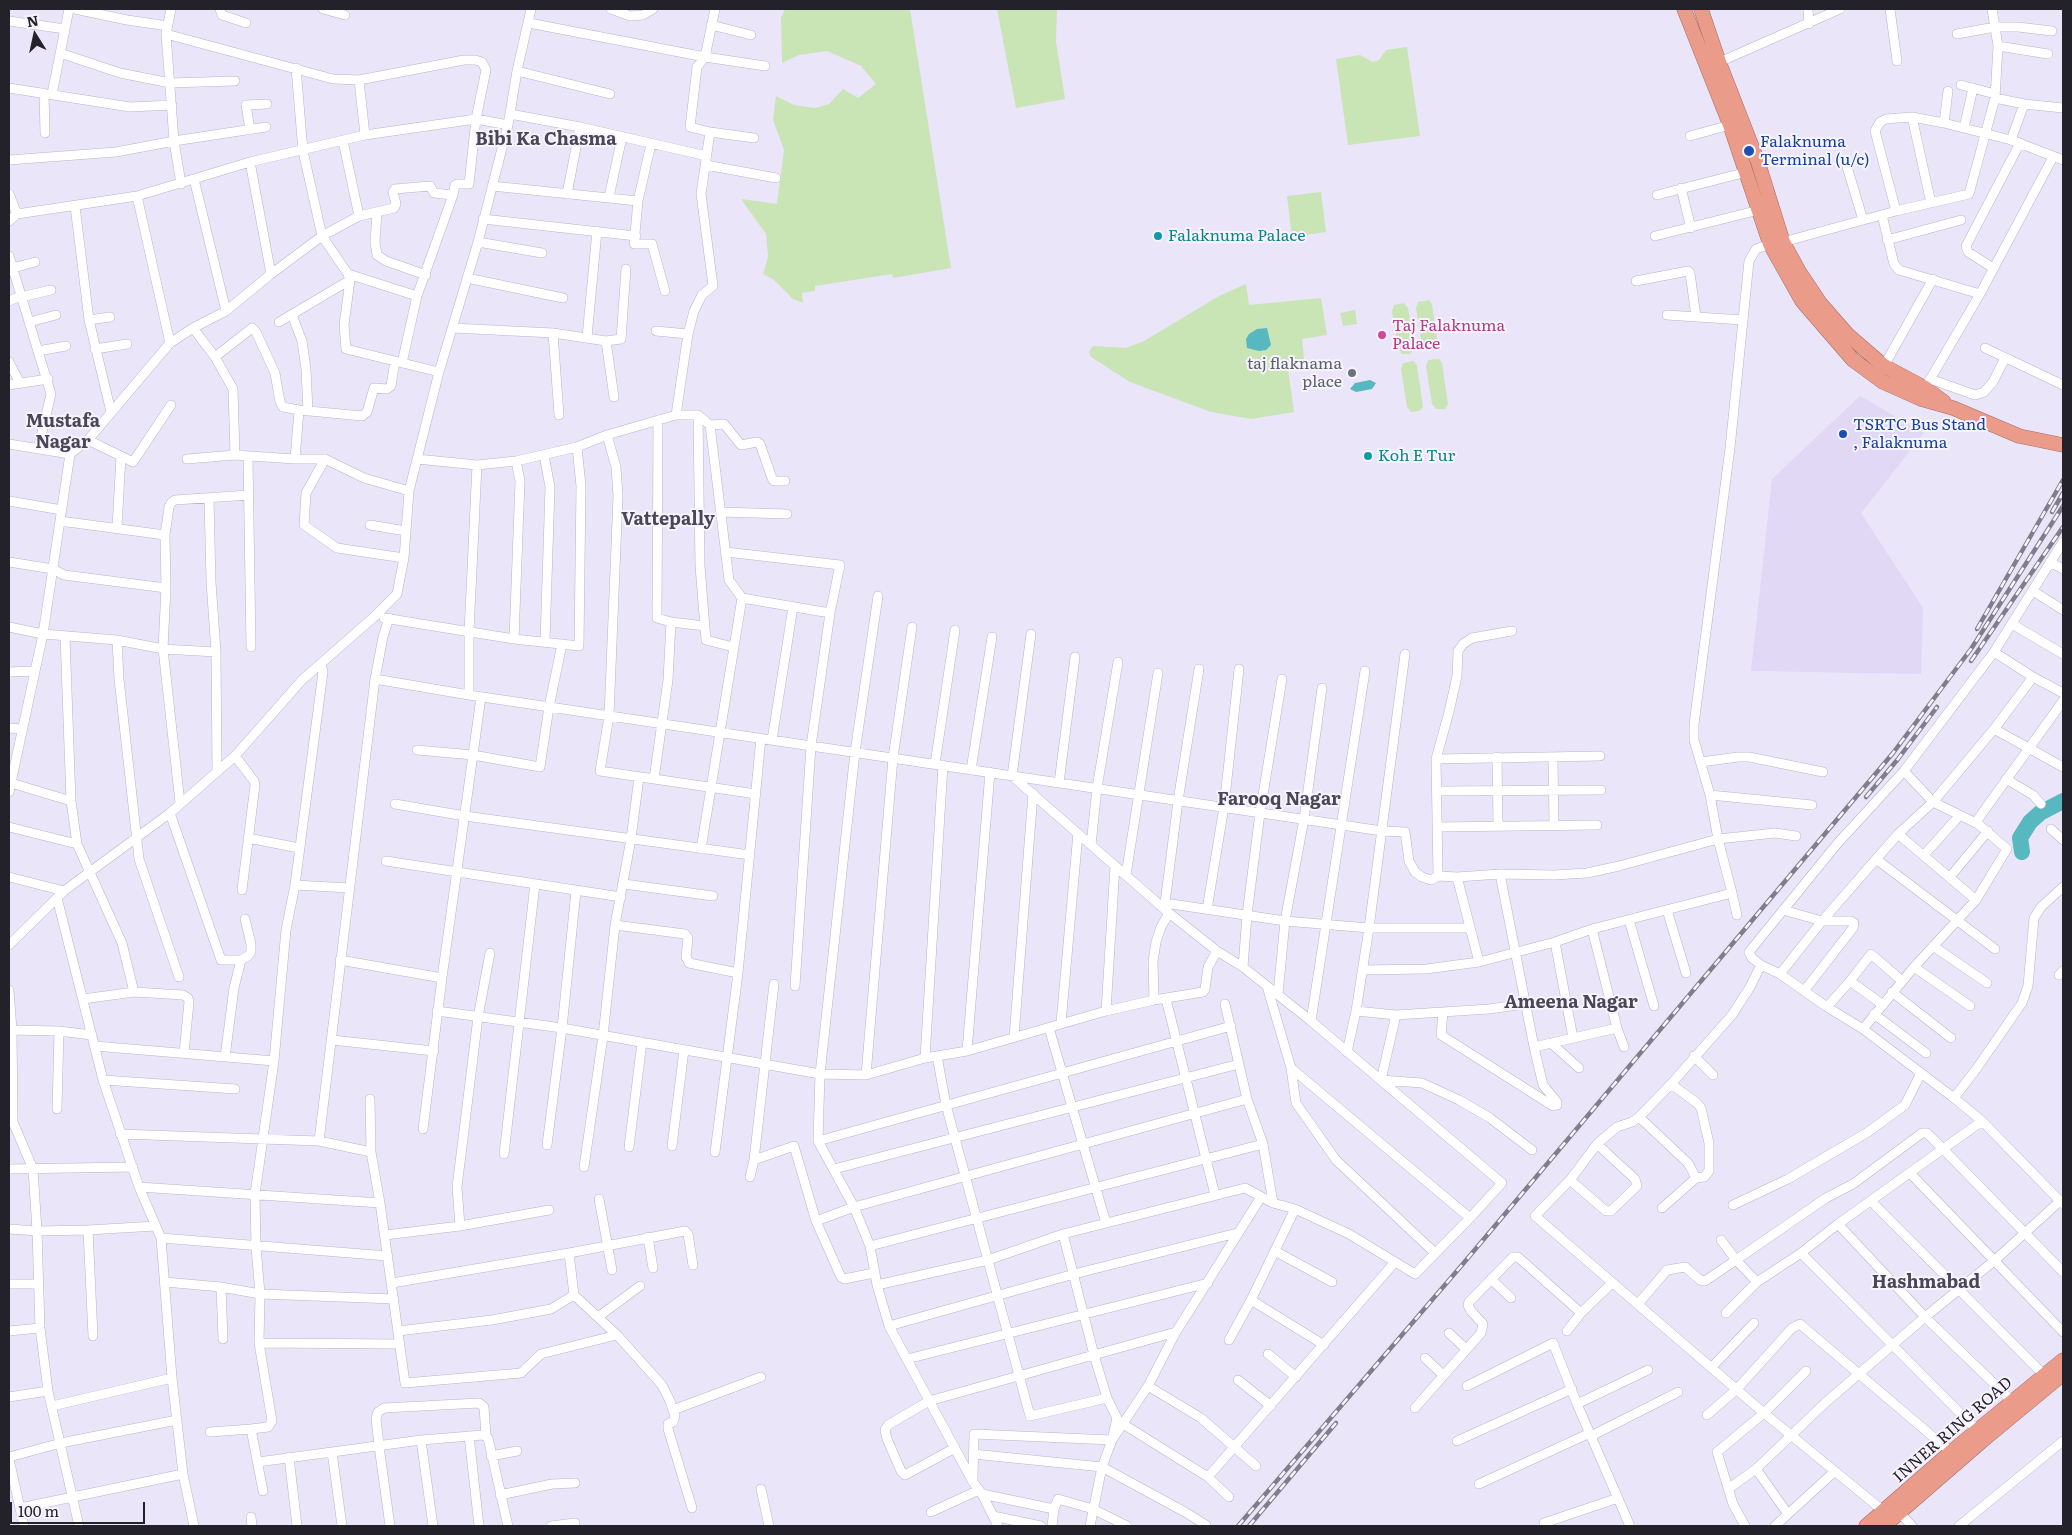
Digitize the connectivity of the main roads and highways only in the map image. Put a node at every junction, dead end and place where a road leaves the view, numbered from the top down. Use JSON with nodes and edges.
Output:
{"nodes":[{"id":1,"x":1684,"y":9,"type":"edge"},
{"id":2,"x":1701,"y":9,"type":"edge"},
{"id":3,"x":1713,"y":64,"type":"junction"},
{"id":4,"x":1777,"y":243,"type":"junction"},
{"id":5,"x":1831,"y":326,"type":"junction"},
{"id":6,"x":1953,"y":408,"type":"junction"},
{"id":7,"x":2063,"y":445,"type":"edge"},
{"id":8,"x":2063,"y":1360,"type":"edge"},
{"id":9,"x":2063,"y":1374,"type":"edge"},
{"id":10,"x":1890,"y":1518,"type":"edge"},
{"id":11,"x":1866,"y":1526,"type":"edge"}],
"edges":[{"from":1,"to":3,"type":"highway"},
{"from":2,"to":3,"type":"highway"},
{"from":3,"to":4,"type":"highway"},
{"from":3,"to":4,"type":"highway"},
{"from":4,"to":5,"type":"highway"},
{"from":5,"to":6,"type":"highway"},
{"from":5,"to":6,"type":"highway"},
{"from":6,"to":7,"type":"highway"},
{"from":8,"to":10,"type":"highway","name":"INNER RING ROAD"},
{"from":9,"to":10,"type":"highway","name":"INNER RING ROAD"},
{"from":10,"to":11,"type":"highway","name":"INNER RING ROAD"}]}
